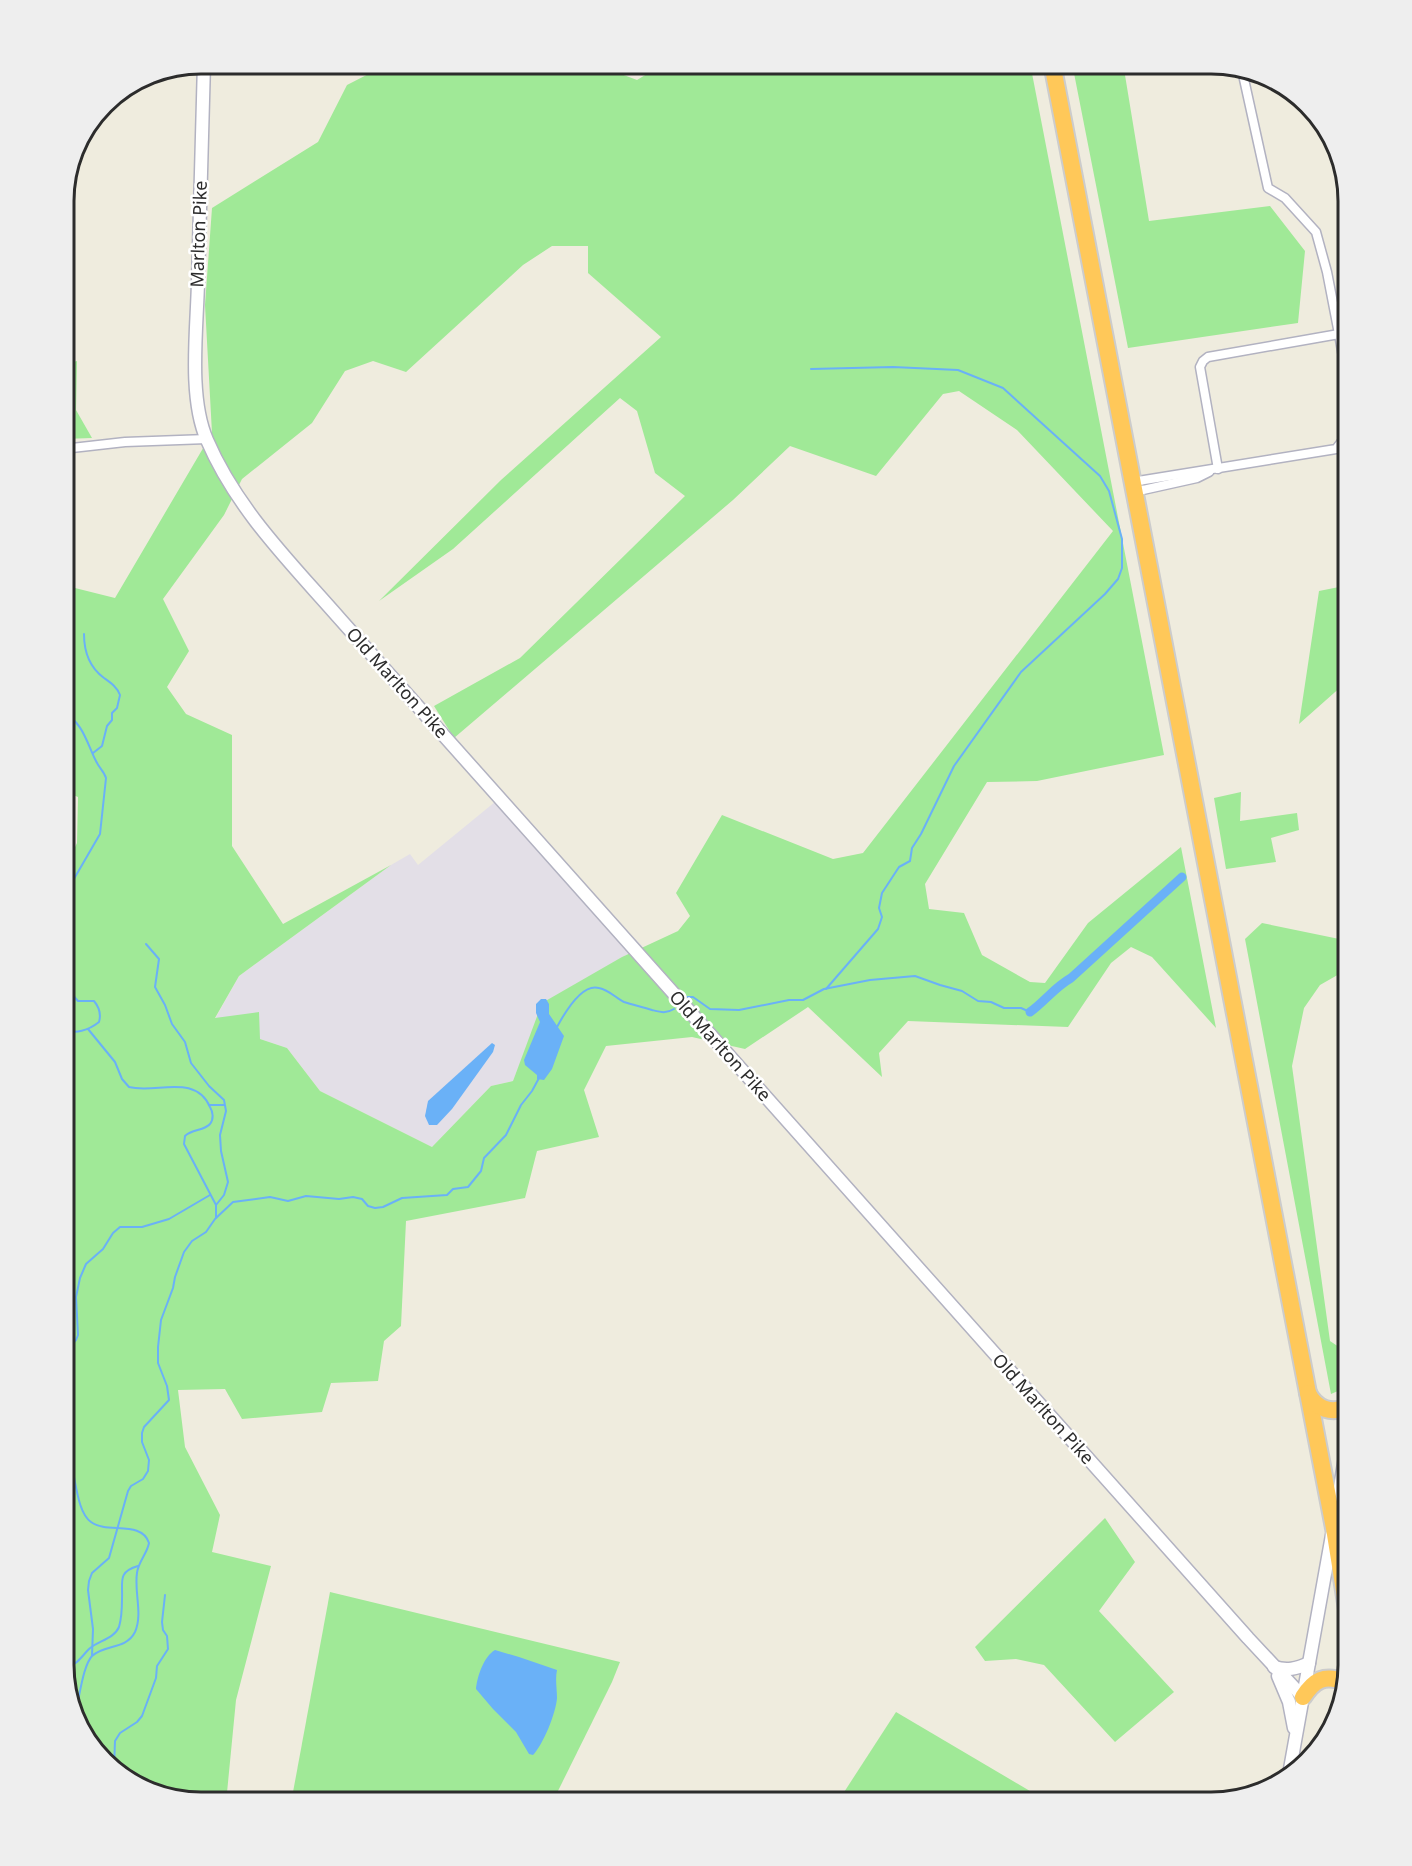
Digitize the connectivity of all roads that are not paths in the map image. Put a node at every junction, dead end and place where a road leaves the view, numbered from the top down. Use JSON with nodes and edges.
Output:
{"nodes":[{"id":1,"x":204,"y":74,"type":"edge"},
{"id":2,"x":1054,"y":74,"type":"edge"},
{"id":3,"x":1244,"y":78,"type":"edge"},
{"id":4,"x":1338,"y":329,"type":"edge"},
{"id":5,"x":1338,"y":334,"type":"edge"},
{"id":6,"x":198,"y":405,"type":"joint"},
{"id":7,"x":207,"y":439,"type":"junction"},
{"id":8,"x":1338,"y":446,"type":"edge"},
{"id":9,"x":74,"y":448,"type":"edge"},
{"id":10,"x":1214,"y":470,"type":"junction"},
{"id":11,"x":1133,"y":487,"type":"junction"},
{"id":12,"x":1307,"y":1392,"type":"junction"},
{"id":13,"x":1338,"y":1411,"type":"edge"},
{"id":14,"x":1338,"y":1503,"type":"edge"},
{"id":15,"x":1334,"y":1528,"type":"junction"},
{"id":16,"x":1338,"y":1553,"type":"edge"},
{"id":17,"x":1309,"y":1663,"type":"junction"},
{"id":18,"x":1274,"y":1667,"type":"junction"},
{"id":19,"x":1337,"y":1680,"type":"edge"},
{"id":20,"x":1303,"y":1697,"type":"junction"},
{"id":21,"x":1295,"y":1739,"type":"junction"},
{"id":22,"x":1291,"y":1764,"type":"edge"}],
"edges":[{"from":1,"to":6,"type":"street","name":"Marlton Pike"},
{"from":2,"to":11,"type":"highway"},
{"from":3,"to":4,"type":"street"},
{"from":5,"to":10,"type":"street"},
{"from":6,"to":7,"type":"street","name":"Old Marlton Pike"},
{"from":7,"to":9,"type":"street"},
{"from":7,"to":18,"type":"street","name":"Old Marlton Pike"},
{"from":8,"to":10,"type":"street"},
{"from":10,"to":11,"type":"street"},
{"from":11,"to":12,"type":"highway"},
{"from":12,"to":13,"type":"highway"},
{"from":12,"to":15,"type":"highway"},
{"from":14,"to":15,"type":"street"},
{"from":15,"to":16,"type":"highway"},
{"from":15,"to":17,"type":"street"},
{"from":17,"to":18,"type":"street"},
{"from":17,"to":20,"type":"street"},
{"from":18,"to":20,"type":"street","name":"Old Marlton Pike"},
{"from":18,"to":21,"type":"street"},
{"from":19,"to":20,"type":"highway"},
{"from":20,"to":21,"type":"street"},
{"from":21,"to":22,"type":"street"}]}
